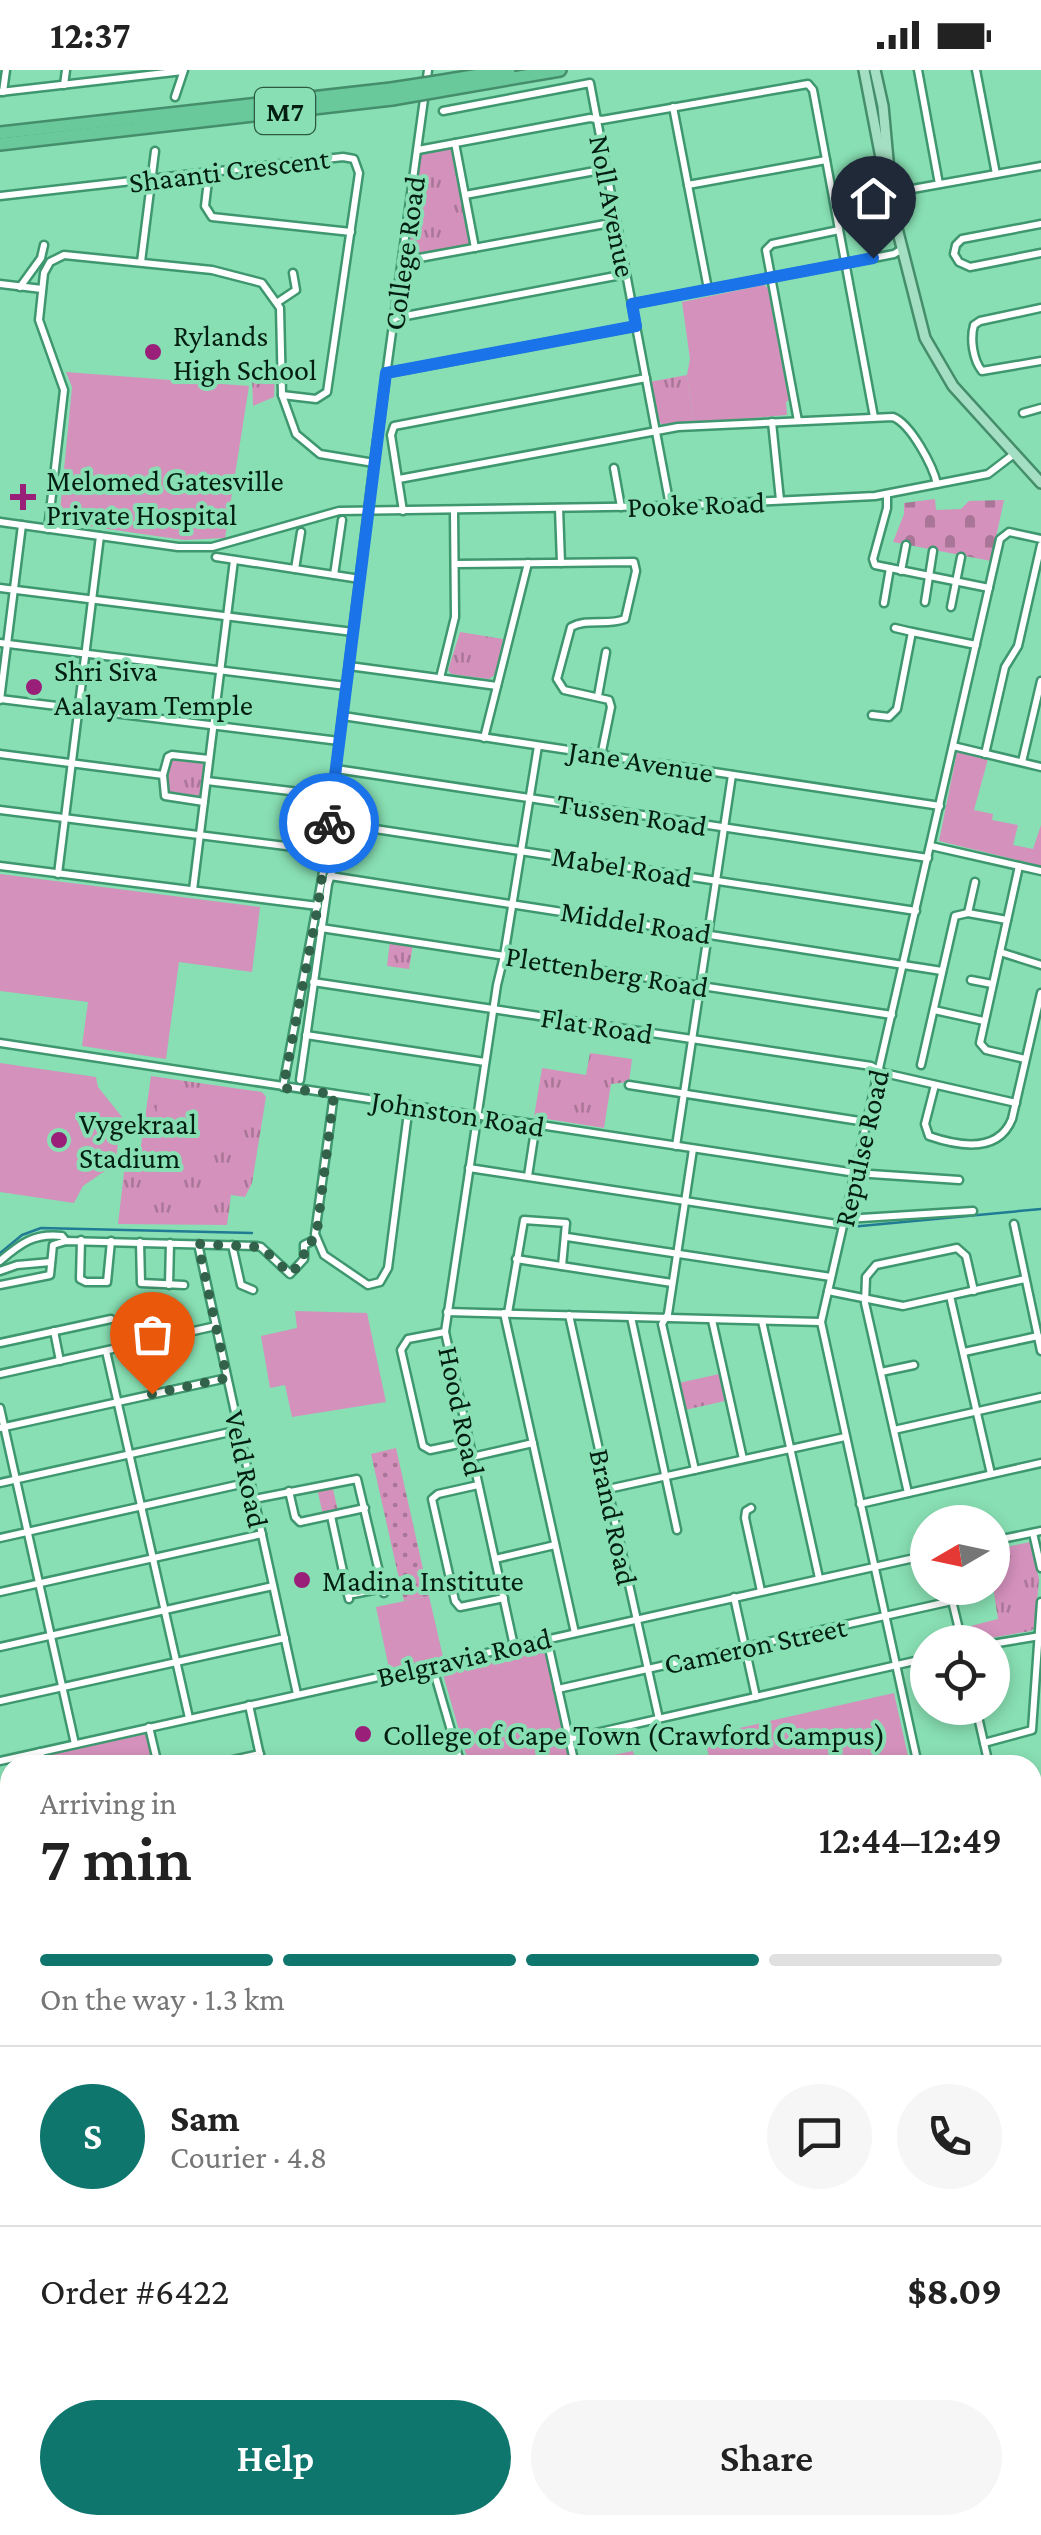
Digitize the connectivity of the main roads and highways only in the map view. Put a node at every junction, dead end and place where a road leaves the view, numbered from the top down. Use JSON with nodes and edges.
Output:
{"nodes":[{"id":1,"x":508,"y":70,"type":"edge"},
{"id":2,"x":571,"y":70,"type":"edge"},
{"id":3,"x":864,"y":70,"type":"edge"},
{"id":4,"x":876,"y":70,"type":"edge"},
{"id":5,"x":555,"y":71,"type":"edge"},
{"id":6,"x":437,"y":87,"type":"junction"},
{"id":7,"x":155,"y":121,"type":"junction"},
{"id":8,"x":0,"y":133,"type":"edge"},
{"id":9,"x":0,"y":144,"type":"edge"},
{"id":10,"x":890,"y":192,"type":"junction"},
{"id":11,"x":1041,"y":483,"type":"edge"}],
"edges":[{"from":1,"to":6,"type":"highway","number":"M7"},
{"from":2,"to":5,"type":"highway"},
{"from":3,"to":10,"type":"main road"},
{"from":4,"to":10,"type":"main road"},
{"from":5,"to":6,"type":"highway","number":"M7"},
{"from":6,"to":7,"type":"highway","number":"M7","bridge":true},
{"from":7,"to":8,"type":"highway","number":"M7"},
{"from":7,"to":9,"type":"highway","number":"M7"},
{"from":10,"to":11,"type":"main road"}]}
